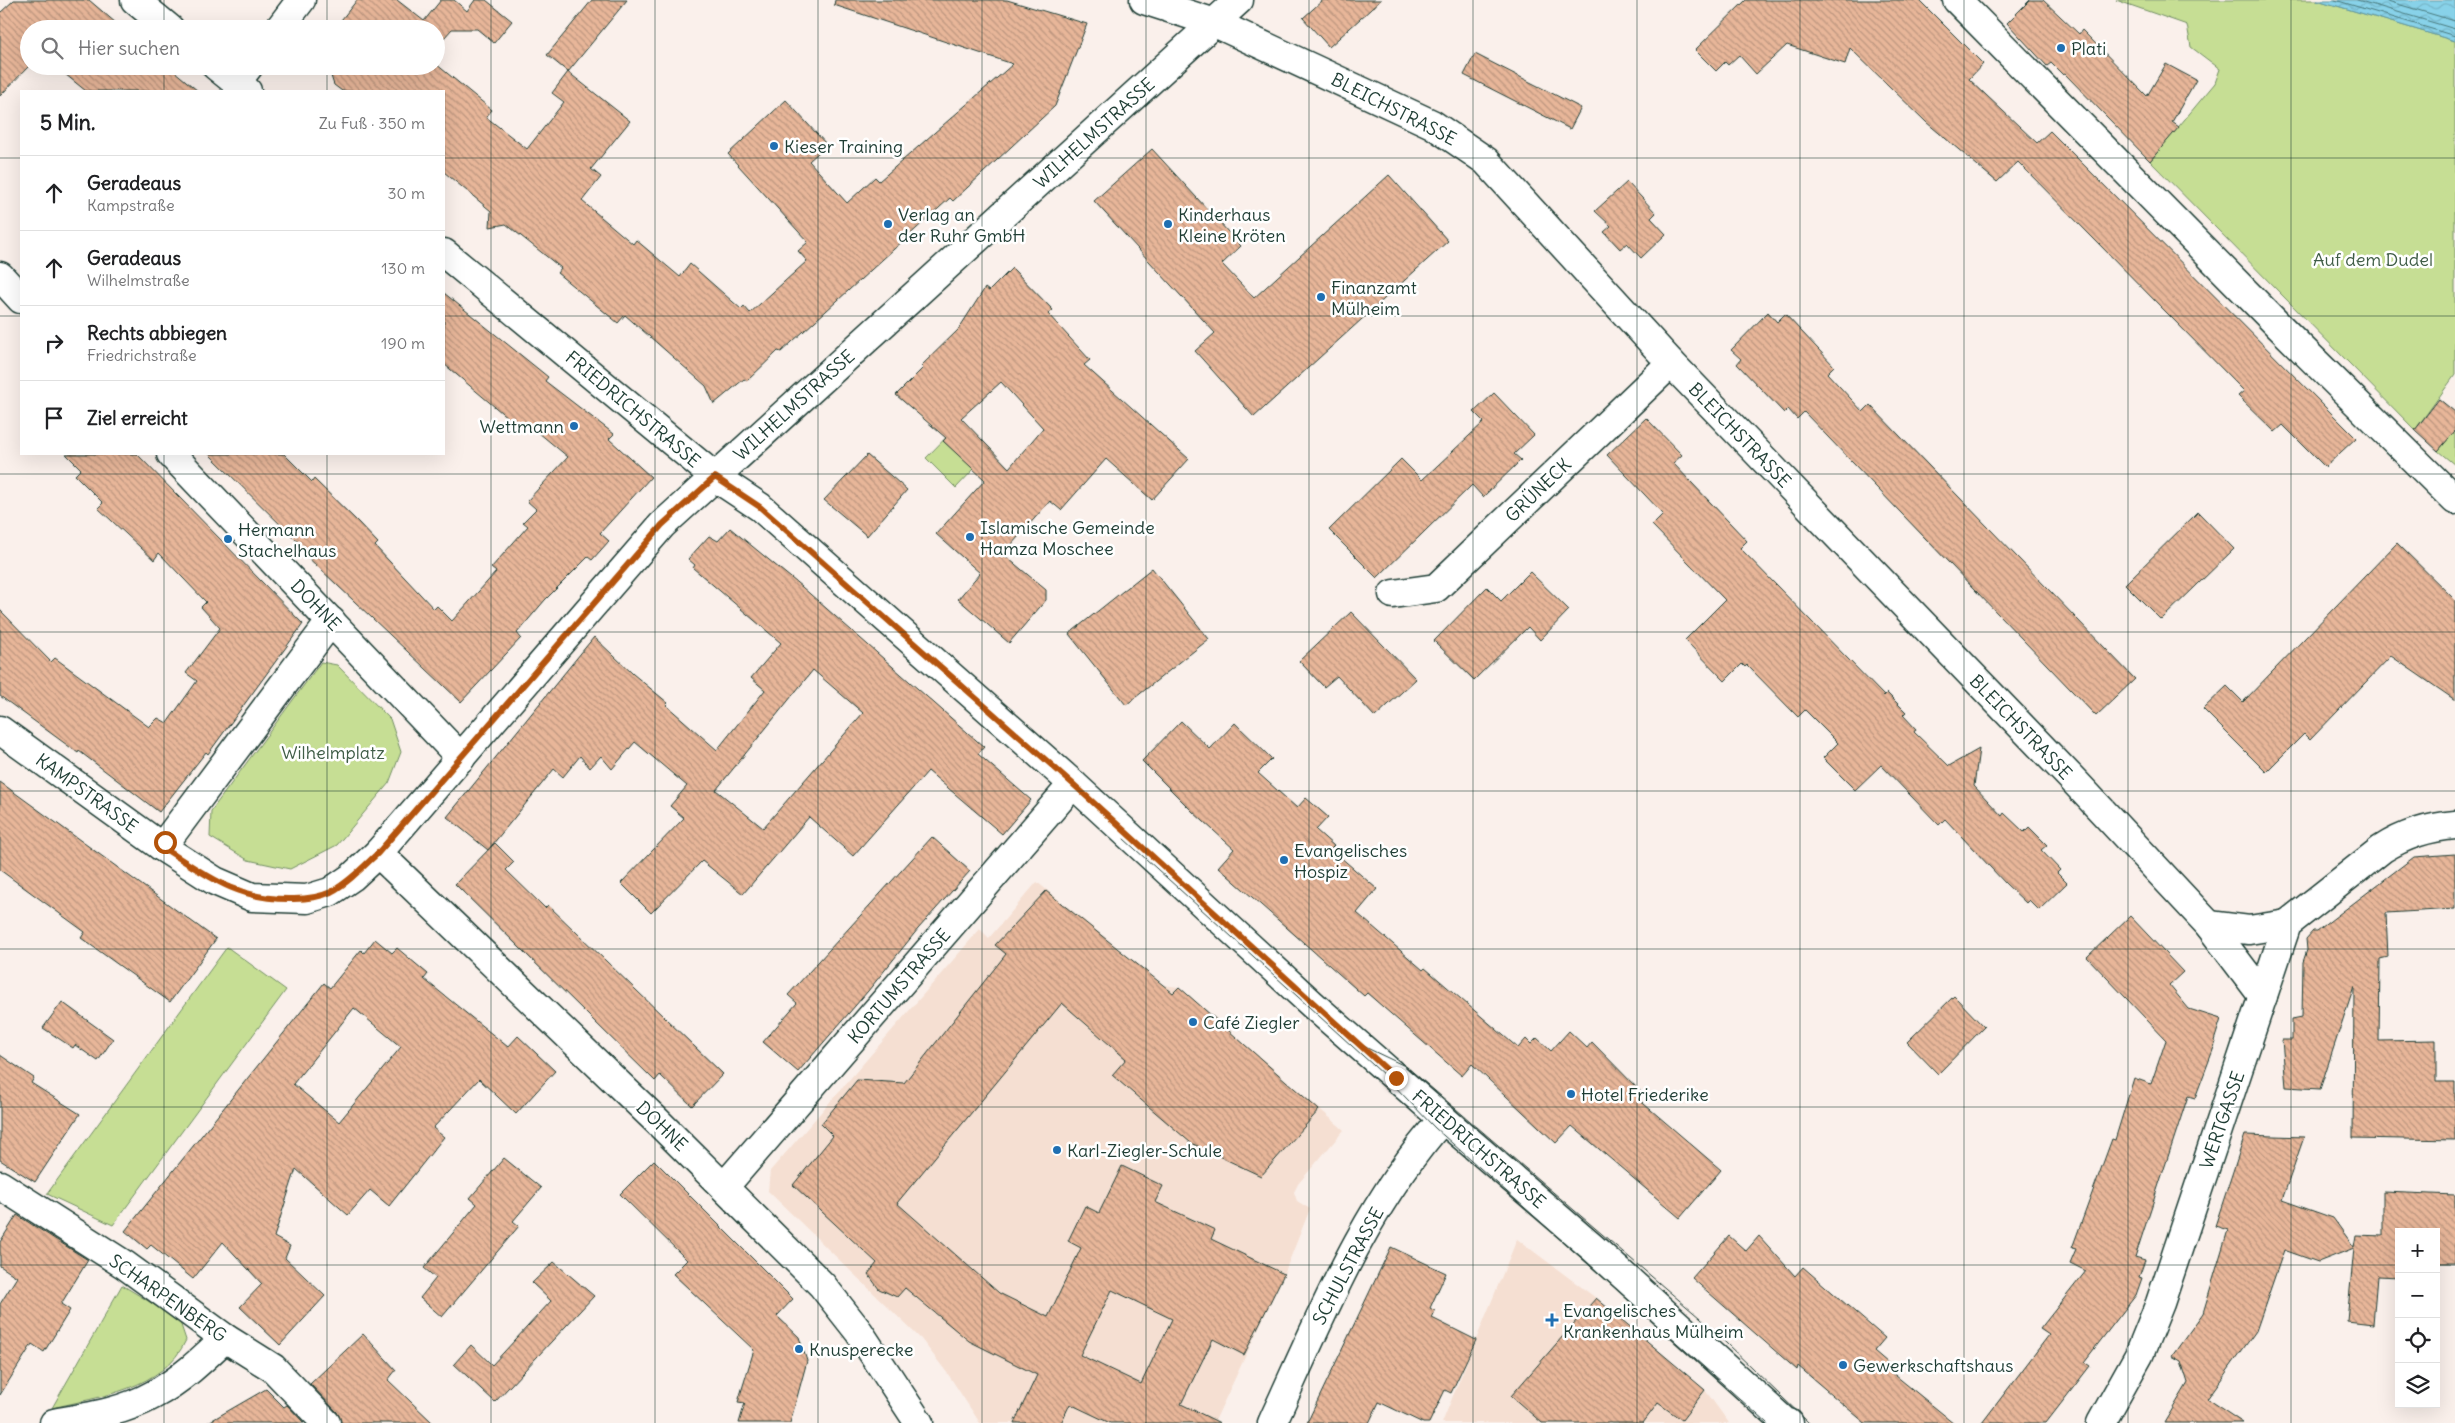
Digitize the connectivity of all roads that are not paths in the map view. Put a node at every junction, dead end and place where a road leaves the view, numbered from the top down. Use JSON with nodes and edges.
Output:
{"nodes":[{"id":1,"x":135,"y":0,"type":"edge"},
{"id":2,"x":301,"y":0,"type":"edge"},
{"id":3,"x":1144,"y":0,"type":"edge"},
{"id":4,"x":1239,"y":0,"type":"edge"},
{"id":5,"x":1957,"y":0,"type":"edge"},
{"id":6,"x":159,"y":20,"type":"edge"},
{"id":7,"x":286,"y":20,"type":"edge"},
{"id":8,"x":1215,"y":23,"type":"junction"},
{"id":9,"x":445,"y":254,"type":"edge"},
{"id":10,"x":0,"y":276,"type":"edge"},
{"id":11,"x":20,"y":297,"type":"edge"},
{"id":12,"x":1671,"y":363,"type":"junction"},
{"id":13,"x":172,"y":455,"type":"edge"},
{"id":14,"x":715,"y":477,"type":"junction"},
{"id":15,"x":2455,"y":500,"type":"edge"},
{"id":16,"x":1393,"y":594,"type":"dead end"},
{"id":17,"x":332,"y":621,"type":"junction"},
{"id":18,"x":0,"y":730,"type":"edge"},
{"id":19,"x":461,"y":758,"type":"junction"},
{"id":20,"x":1073,"y":784,"type":"junction"},
{"id":21,"x":2455,"y":825,"type":"edge"},
{"id":22,"x":162,"y":847,"type":"junction"},
{"id":23,"x":378,"y":853,"type":"junction"},
{"id":24,"x":284,"y":900,"type":"joint"},
{"id":25,"x":2287,"y":924,"type":"junction"},
{"id":26,"x":2210,"y":925,"type":"junction"},
{"id":27,"x":2263,"y":996,"type":"junction"},
{"id":28,"x":1442,"y":1119,"type":"junction"},
{"id":29,"x":0,"y":1185,"type":"edge"},
{"id":30,"x":724,"y":1187,"type":"junction"},
{"id":31,"x":225,"y":1338,"type":"junction"},
{"id":32,"x":54,"y":1423,"type":"edge"},
{"id":33,"x":326,"y":1423,"type":"edge"},
{"id":34,"x":919,"y":1423,"type":"edge"},
{"id":35,"x":1272,"y":1423,"type":"edge"},
{"id":36,"x":1787,"y":1423,"type":"edge"},
{"id":37,"x":2101,"y":1423,"type":"edge"}],
"edges":[{"from":1,"to":6,"type":"street"},
{"from":2,"to":7,"type":"street"},
{"from":3,"to":8,"type":"street","name":"BLEICHSTRASSE"},
{"from":4,"to":8,"type":"street","name":"WILHELMSTRASSE"},
{"from":5,"to":15,"type":"street"},
{"from":8,"to":12,"type":"street","name":"BLEICHSTRASSE"},
{"from":8,"to":14,"type":"street","name":"WILHELMSTRASSE"},
{"from":9,"to":14,"type":"street","name":"FRIEDRICHSTRASSE"},
{"from":10,"to":11,"type":"street"},
{"from":12,"to":16,"type":"street","name":"GRÜNECK"},
{"from":12,"to":26,"type":"street","name":"BLEICHSTRASSE"},
{"from":13,"to":17,"type":"street","name":"DOHNE"},
{"from":14,"to":19,"type":"street","name":"WILHELMSTRASSE"},
{"from":14,"to":20,"type":"street","name":"FRIEDRICHSTRASSE"},
{"from":17,"to":19,"type":"street","name":"DOHNE"},
{"from":17,"to":22,"type":"street"},
{"from":18,"to":22,"type":"street","name":"KAMPSTRASSE"},
{"from":19,"to":23,"type":"street","name":"WILHELMSTRASSE"},
{"from":20,"to":28,"type":"street","name":"FRIEDRICHSTRASSE"},
{"from":20,"to":30,"type":"street","name":"KORTUMSTRASSE"},
{"from":21,"to":25,"type":"street"},
{"from":22,"to":24,"type":"street","name":"KAMPSTRASSE"},
{"from":23,"to":24,"type":"street","name":"WILHELMSTRASSE"},
{"from":23,"to":30,"type":"street","name":"DOHNE"},
{"from":25,"to":26,"type":"street"},
{"from":25,"to":27,"type":"street","name":"WERTGASSE"},
{"from":26,"to":27,"type":"street","name":"BLEICHSTRASSE"},
{"from":27,"to":37,"type":"street","name":"WERTGASSE"},
{"from":28,"to":35,"type":"street","name":"SCHULSTRASSE"},
{"from":28,"to":36,"type":"street","name":"FRIEDRICHSTRASSE"},
{"from":29,"to":31,"type":"street","name":"SCHARPENBERG"},
{"from":30,"to":34,"type":"street","name":"DOHNE"},
{"from":31,"to":32,"type":"street"},
{"from":31,"to":33,"type":"street","name":"SCHARPENBERG"}]}
